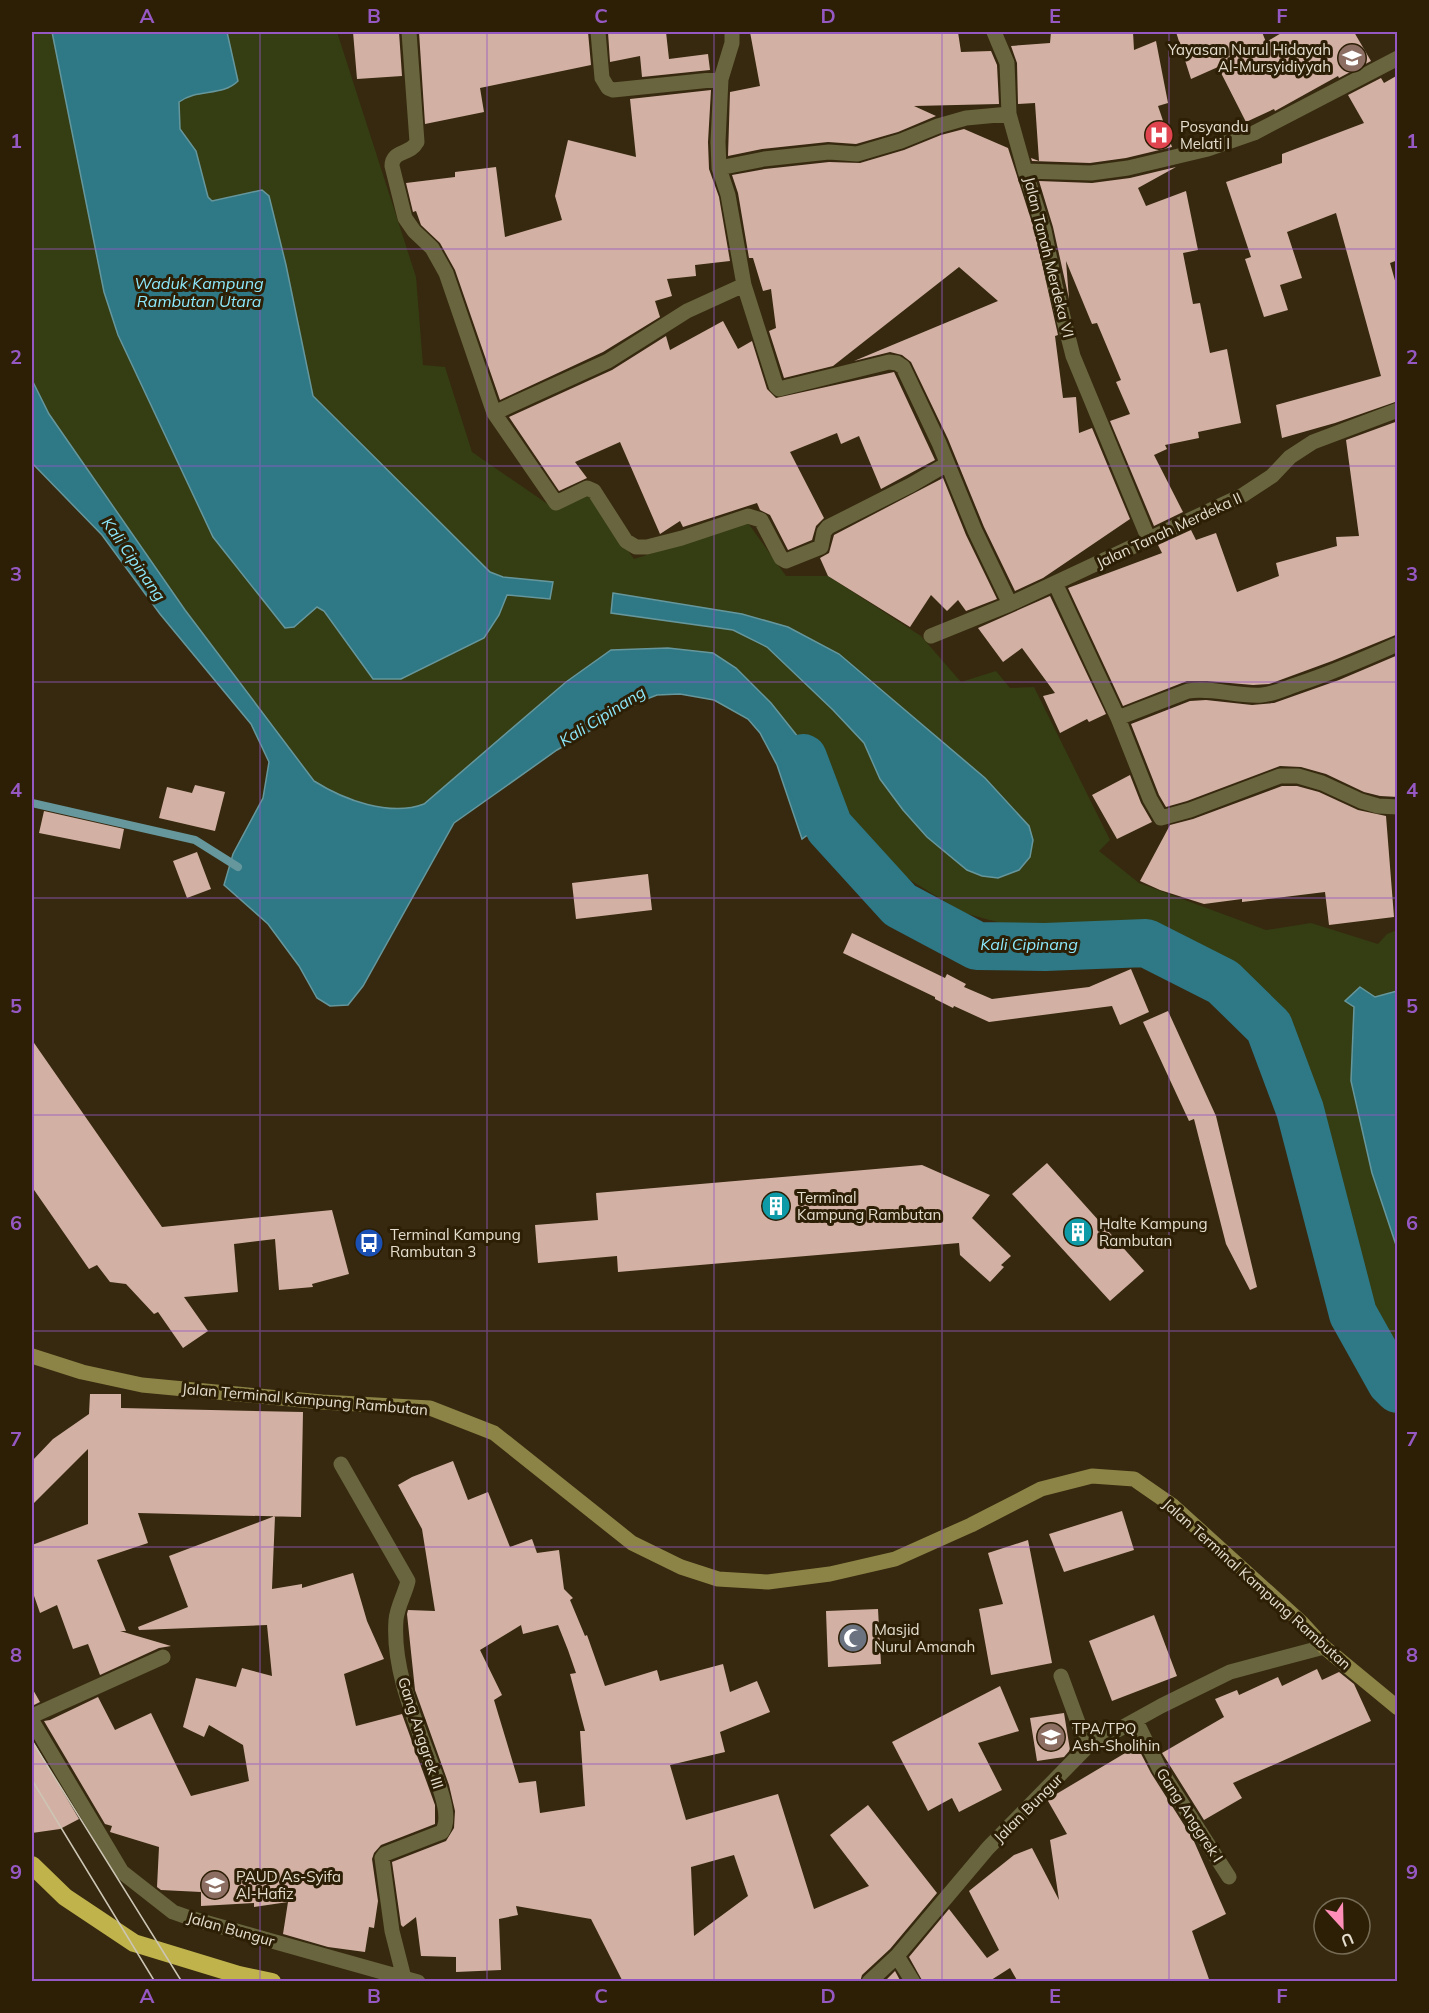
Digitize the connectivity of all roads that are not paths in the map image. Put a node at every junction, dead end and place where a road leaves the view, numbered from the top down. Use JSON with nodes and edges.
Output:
{"nodes":[{"id":1,"x":409,"y":32,"type":"edge"},
{"id":2,"x":598,"y":32,"type":"edge"},
{"id":3,"x":732,"y":32,"type":"edge"},
{"id":4,"x":994,"y":32,"type":"edge"},
{"id":5,"x":1398,"y":58,"type":"edge"},
{"id":6,"x":721,"y":79,"type":"junction"},
{"id":7,"x":1009,"y":114,"type":"junction"},
{"id":8,"x":719,"y":168,"type":"junction"},
{"id":9,"x":1025,"y":171,"type":"junction"},
{"id":10,"x":744,"y":285,"type":"junction"},
{"id":11,"x":1398,"y":410,"type":"edge"},
{"id":12,"x":494,"y":413,"type":"junction"},
{"id":13,"x":947,"y":464,"type":"junction"},
{"id":14,"x":1149,"y":540,"type":"junction"},
{"id":15,"x":1055,"y":583,"type":"junction"},
{"id":16,"x":1010,"y":604,"type":"junction"},
{"id":17,"x":931,"y":636,"type":"dead end"},
{"id":18,"x":1398,"y":644,"type":"edge"},
{"id":19,"x":1118,"y":718,"type":"junction"},
{"id":20,"x":1398,"y":807,"type":"edge"},
{"id":21,"x":32,"y":1356,"type":"edge"},
{"id":22,"x":341,"y":1464,"type":"dead end"},
{"id":23,"x":1323,"y":1647,"type":"junction"},
{"id":24,"x":163,"y":1657,"type":"dead end"},
{"id":25,"x":1061,"y":1676,"type":"dead end"},
{"id":26,"x":1398,"y":1708,"type":"edge"},
{"id":27,"x":32,"y":1716,"type":"edge"},
{"id":28,"x":32,"y":1721,"type":"edge"},
{"id":29,"x":1136,"y":1721,"type":"junction"},
{"id":30,"x":1087,"y":1748,"type":"junction"},
{"id":31,"x":32,"y":1864,"type":"edge"},
{"id":32,"x":1229,"y":1877,"type":"dead end"},
{"id":33,"x":897,"y":1956,"type":"junction"},
{"id":34,"x":411,"y":1980,"type":"edge"},
{"id":35,"x":272,"y":1982,"type":"edge"},
{"id":36,"x":869,"y":1982,"type":"edge"},
{"id":37,"x":913,"y":1982,"type":"edge"}],
"edges":[{"from":1,"to":12,"type":"street"},
{"from":2,"to":6,"type":"street"},
{"from":3,"to":6,"type":"street"},
{"from":4,"to":7,"type":"street"},
{"from":5,"to":9,"type":"street","name":"Jalan Tanah Merdeka VI"},
{"from":6,"to":8,"type":"street"},
{"from":7,"to":8,"type":"street"},
{"from":7,"to":9,"type":"street"},
{"from":8,"to":10,"type":"street"},
{"from":9,"to":14,"type":"street","name":"Jalan Tanah Merdeka VI"},
{"from":10,"to":12,"type":"street"},
{"from":10,"to":13,"type":"street"},
{"from":11,"to":14,"type":"street","name":"Jalan Tanah Merdeka II"},
{"from":12,"to":13,"type":"street"},
{"from":13,"to":16,"type":"street"},
{"from":14,"to":15,"type":"street","name":"Jalan Tanah Merdeka II"},
{"from":15,"to":16,"type":"street","name":"Jalan Tanah Merdeka II"},
{"from":15,"to":19,"type":"street"},
{"from":16,"to":17,"type":"street","name":"Jalan Tanah Merdeka II"},
{"from":18,"to":19,"type":"street"},
{"from":19,"to":20,"type":"street"},
{"from":21,"to":23,"type":"street","name":"Jalan Terminal Kampung Rambutan"},
{"from":22,"to":34,"type":"street","name":"Gang Anggrek III"},
{"from":23,"to":26,"type":"street","name":"Jalan Terminal Kampung Rambutan"},
{"from":23,"to":29,"type":"street","name":"Jalan Bungur"},
{"from":24,"to":27,"type":"street"},
{"from":25,"to":30,"type":"street"},
{"from":28,"to":34,"type":"street","name":"Jalan Bungur"},
{"from":29,"to":30,"type":"street","name":"Jalan Bungur"},
{"from":29,"to":32,"type":"street","name":"Gang Anggrek I"},
{"from":30,"to":33,"type":"street","name":"Jalan Bungur"},
{"from":31,"to":35,"type":"highway"},
{"from":33,"to":36,"type":"street","name":"Jalan Bungur"},
{"from":33,"to":37,"type":"street"}]}
